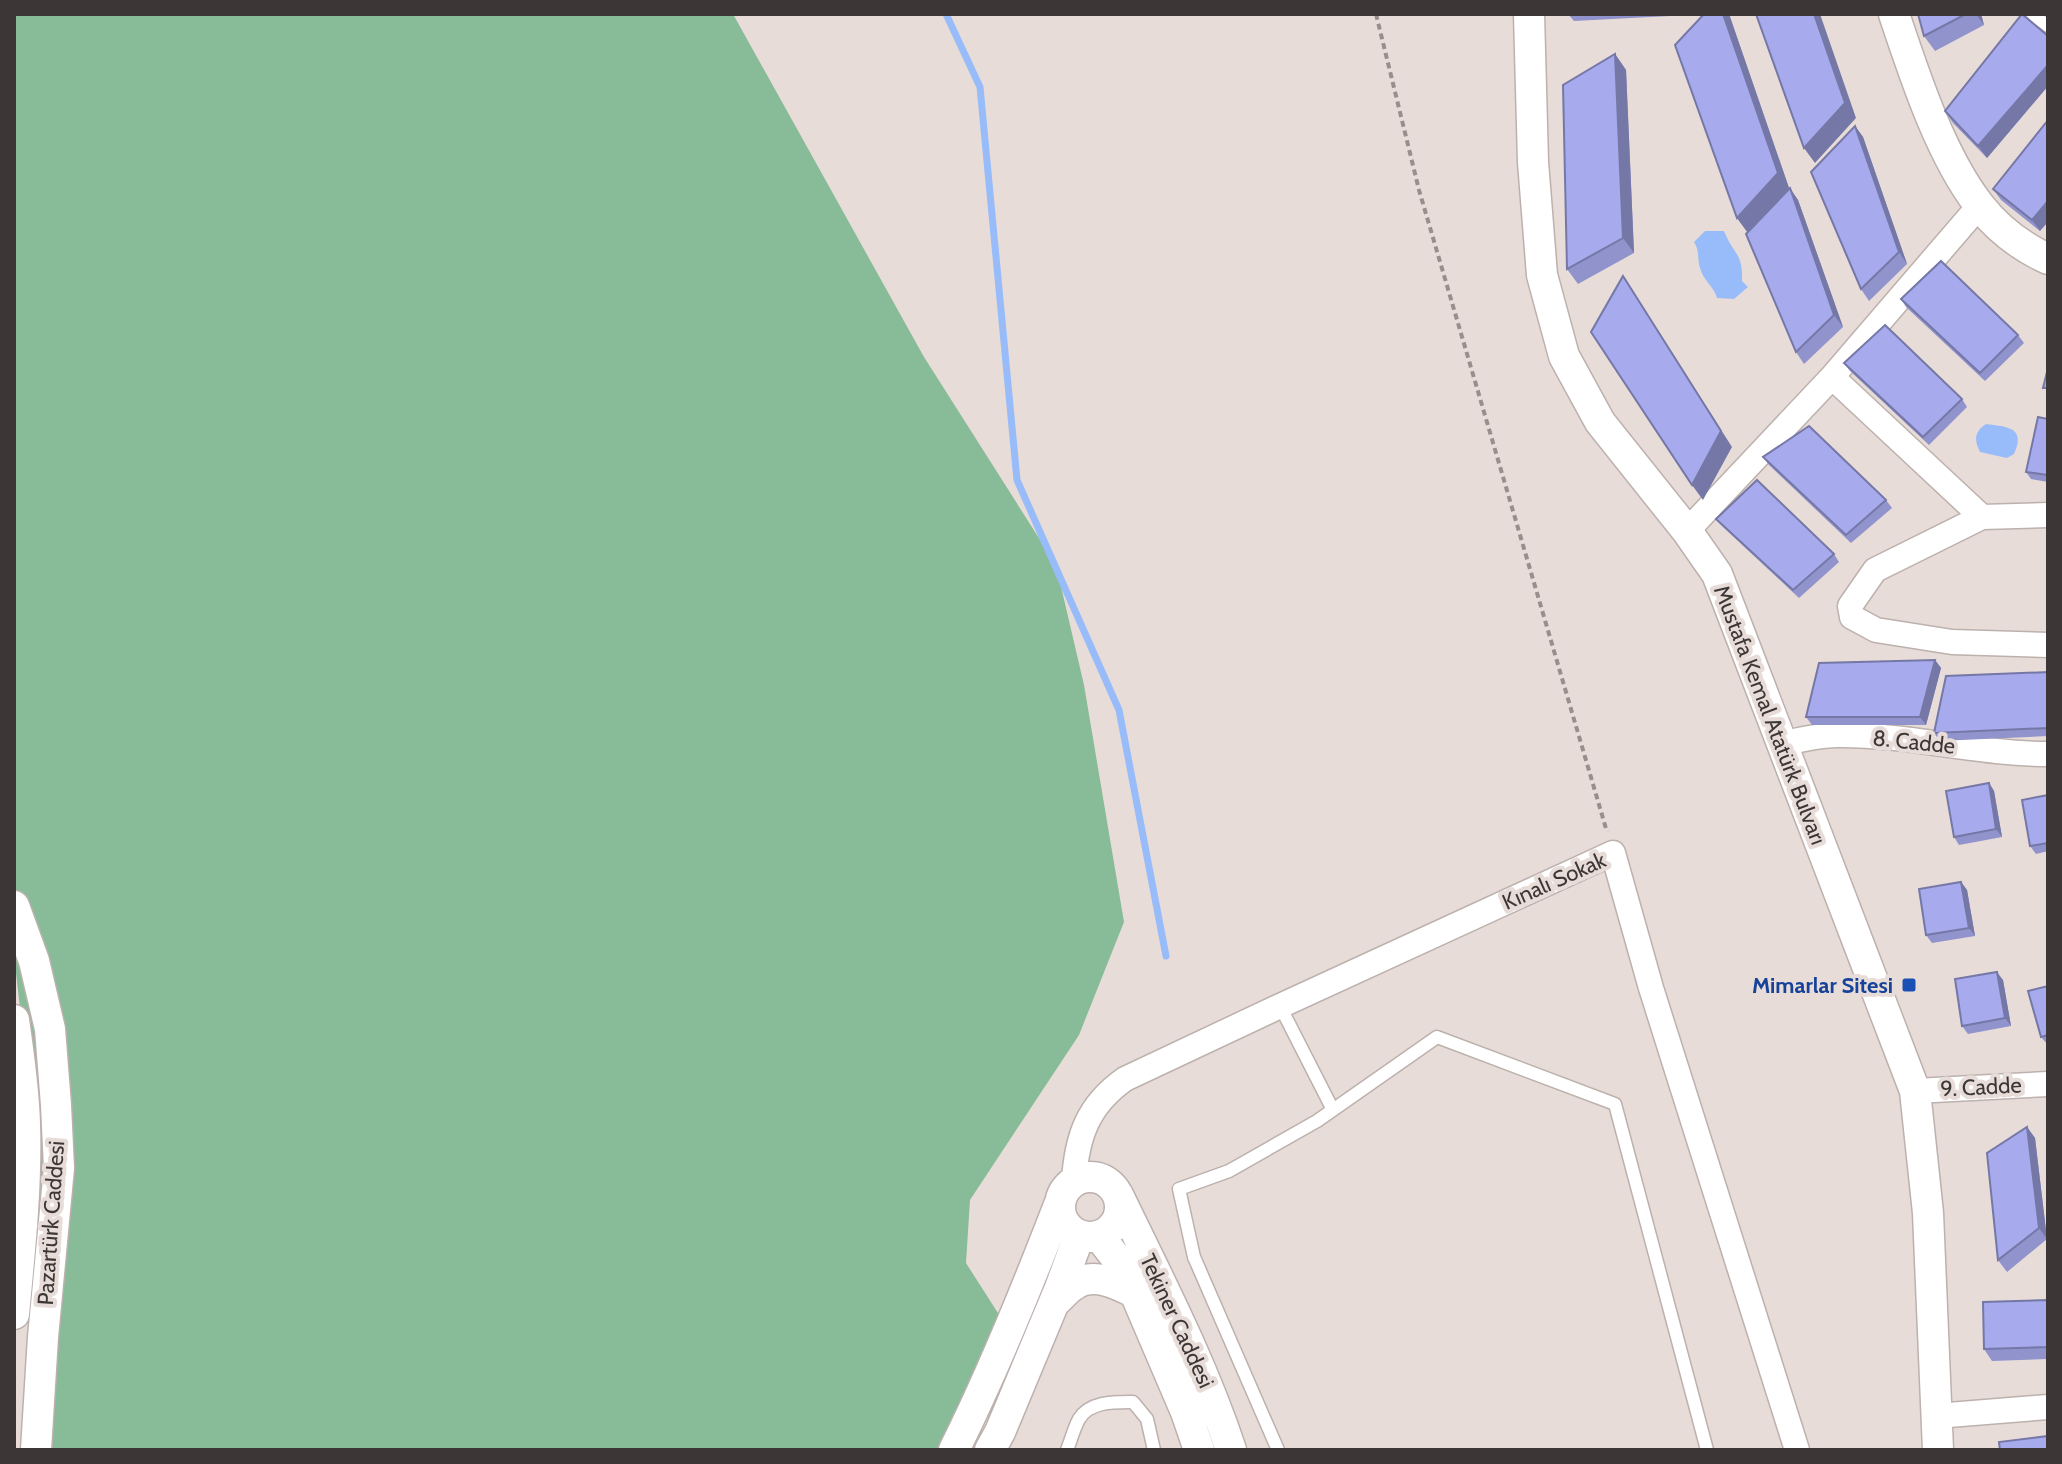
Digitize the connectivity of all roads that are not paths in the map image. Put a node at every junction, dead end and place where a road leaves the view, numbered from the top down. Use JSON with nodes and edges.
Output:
{"nodes":[{"id":1,"x":1529,"y":14,"type":"edge"},
{"id":2,"x":1894,"y":14,"type":"edge"},
{"id":3,"x":2032,"y":14,"type":"edge"},
{"id":4,"x":2048,"y":26,"type":"edge"},
{"id":5,"x":1983,"y":200,"type":"junction"},
{"id":6,"x":2048,"y":259,"type":"edge"},
{"id":7,"x":1832,"y":377,"type":"junction"},
{"id":8,"x":2048,"y":515,"type":"edge"},
{"id":9,"x":1982,"y":517,"type":"junction"},
{"id":10,"x":1687,"y":531,"type":"junction"},
{"id":11,"x":2048,"y":645,"type":"edge"},
{"id":12,"x":1781,"y":744,"type":"junction"},
{"id":13,"x":2048,"y":754,"type":"edge"},
{"id":14,"x":14,"y":906,"type":"edge"},
{"id":15,"x":1280,"y":1006,"type":"junction"},
{"id":16,"x":14,"y":1020,"type":"edge"},
{"id":17,"x":2048,"y":1084,"type":"edge"},
{"id":18,"x":1915,"y":1091,"type":"junction"},
{"id":19,"x":1333,"y":1110,"type":"junction"},
{"id":20,"x":1067,"y":1192,"type":"junction"},
{"id":21,"x":1118,"y":1195,"type":"junction"},
{"id":22,"x":1089,"y":1236,"type":"junction"},
{"id":23,"x":1135,"y":1293,"type":"junction"},
{"id":24,"x":1053,"y":1303,"type":"junction"},
{"id":25,"x":14,"y":1314,"type":"edge"},
{"id":26,"x":2048,"y":1407,"type":"edge"},
{"id":27,"x":1936,"y":1416,"type":"junction"},
{"id":28,"x":36,"y":1450,"type":"edge"},
{"id":29,"x":954,"y":1450,"type":"edge"},
{"id":30,"x":990,"y":1450,"type":"edge"},
{"id":31,"x":1067,"y":1450,"type":"edge"},
{"id":32,"x":1154,"y":1450,"type":"edge"},
{"id":33,"x":1199,"y":1450,"type":"edge"},
{"id":34,"x":1231,"y":1450,"type":"edge"},
{"id":35,"x":1278,"y":1450,"type":"edge"},
{"id":36,"x":1707,"y":1450,"type":"edge"},
{"id":37,"x":1797,"y":1450,"type":"edge"},
{"id":38,"x":1938,"y":1450,"type":"edge"}],
"edges":[{"from":1,"to":10,"type":"street","name":"Mustafa Kemal Atatürk Bulvarı"},
{"from":2,"to":5,"type":"street"},
{"from":3,"to":4,"type":"lane"},
{"from":5,"to":6,"type":"street"},
{"from":5,"to":7,"type":"street"},
{"from":7,"to":9,"type":"street"},
{"from":7,"to":10,"type":"street"},
{"from":8,"to":9,"type":"street"},
{"from":9,"to":11,"type":"street"},
{"from":10,"to":12,"type":"street","name":"Mustafa Kemal Atatürk Bulvarı"},
{"from":12,"to":13,"type":"street","name":"8. Cadde"},
{"from":12,"to":18,"type":"street","name":"Mustafa Kemal Atatürk Bulvarı"},
{"from":14,"to":28,"type":"street","name":"Pazartürk Caddesi"},
{"from":15,"to":19,"type":"lane"},
{"from":15,"to":20,"type":"street","name":"Kınalı Sokak"},
{"from":15,"to":37,"type":"street","name":"Kınalı Sokak"},
{"from":16,"to":25,"type":"street","name":"Pazartürk Caddesi"},
{"from":17,"to":18,"type":"street","name":"9. Cadde"},
{"from":18,"to":27,"type":"street","name":"Mustafa Kemal Atatürk Bulvarı"},
{"from":19,"to":35,"type":"lane"},
{"from":19,"to":36,"type":"lane"},
{"from":20,"to":21,"type":"street"},
{"from":20,"to":22,"type":"street","name":"Tekiner Caddesi"},
{"from":20,"to":29,"type":"street"},
{"from":21,"to":22,"type":"street"},
{"from":21,"to":34,"type":"street","name":"Tekiner Caddesi"},
{"from":22,"to":23,"type":"street","name":"Tekiner Caddesi"},
{"from":22,"to":24,"type":"street"},
{"from":23,"to":24,"type":"street"},
{"from":23,"to":33,"type":"street","name":"Tekiner Caddesi"},
{"from":24,"to":30,"type":"street"},
{"from":26,"to":27,"type":"street"},
{"from":27,"to":38,"type":"street","name":"Mustafa Kemal Atatürk Bulvarı"},
{"from":31,"to":32,"type":"lane"}]}
